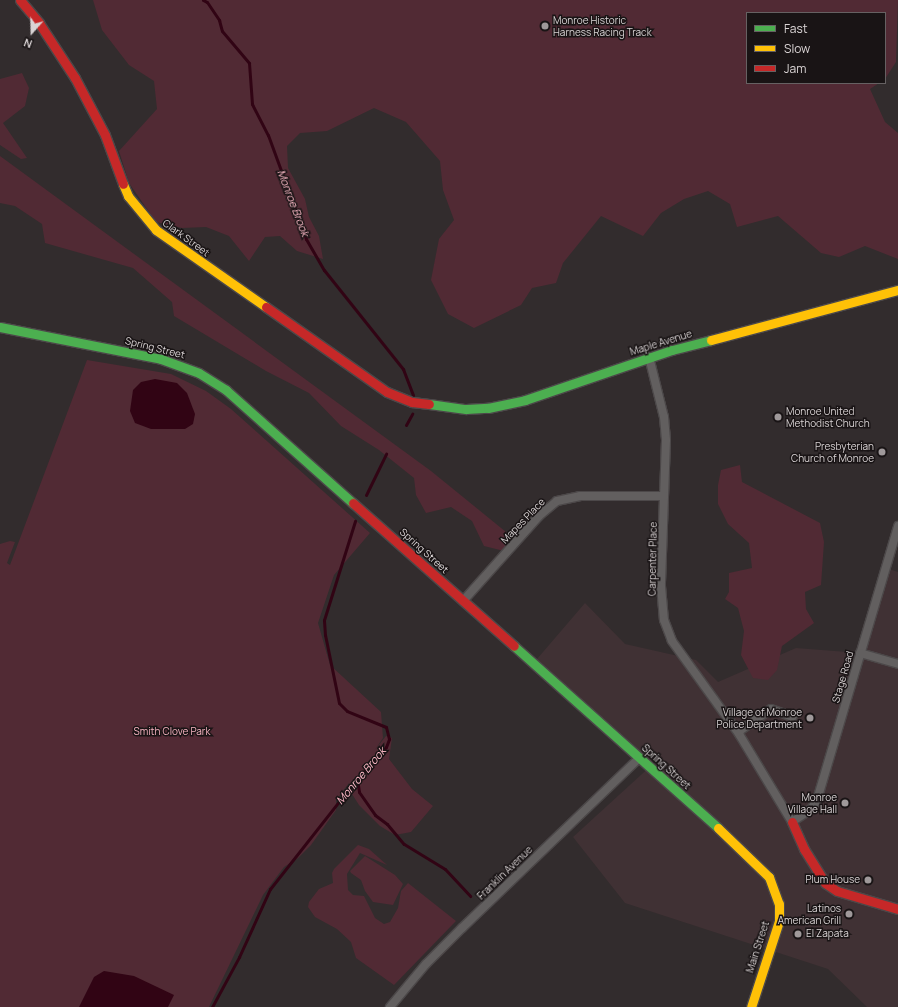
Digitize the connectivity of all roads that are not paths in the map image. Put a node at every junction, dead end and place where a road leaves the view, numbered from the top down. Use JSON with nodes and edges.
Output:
{"nodes":[{"id":1,"x":20,"y":0,"type":"edge"},
{"id":2,"x":898,"y":290,"type":"edge"},
{"id":3,"x":0,"y":327,"type":"edge"},
{"id":4,"x":649,"y":358,"type":"junction"},
{"id":5,"x":430,"y":406,"type":"joint"},
{"id":6,"x":664,"y":496,"type":"junction"},
{"id":7,"x":898,"y":526,"type":"edge"},
{"id":8,"x":463,"y":601,"type":"junction"},
{"id":9,"x":860,"y":653,"type":"junction"},
{"id":10,"x":898,"y":664,"type":"edge"},
{"id":11,"x":793,"y":717,"type":"dead end"},
{"id":12,"x":738,"y":732,"type":"junction"},
{"id":13,"x":639,"y":758,"type":"junction"},
{"id":14,"x":792,"y":822,"type":"junction"},
{"id":15,"x":777,"y":892,"type":"joint"},
{"id":16,"x":898,"y":909,"type":"edge"},
{"id":17,"x":390,"y":1007,"type":"edge"},
{"id":18,"x":751,"y":1007,"type":"edge"}],
"edges":[{"from":1,"to":5,"type":"street","name":"Clark Street"},
{"from":2,"to":4,"type":"street","name":"Maple Avenue"},
{"from":3,"to":8,"type":"street","name":"Spring Street"},
{"from":4,"to":5,"type":"street","name":"Maple Avenue"},
{"from":4,"to":6,"type":"street","name":"Carpenter Place"},
{"from":6,"to":8,"type":"street","name":"Mapes Place"},
{"from":6,"to":12,"type":"street","name":"Carpenter Place"},
{"from":7,"to":9,"type":"street","name":"Stage Road"},
{"from":8,"to":13,"type":"street","name":"Spring Street"},
{"from":9,"to":10,"type":"street"},
{"from":9,"to":14,"type":"street","name":"Stage Road"},
{"from":11,"to":12,"type":"street"},
{"from":12,"to":14,"type":"street","name":"Carpenter Place"},
{"from":13,"to":15,"type":"street","name":"Spring Street"},
{"from":13,"to":17,"type":"street","name":"Franklin Avenue"},
{"from":14,"to":16,"type":"street"},
{"from":15,"to":18,"type":"street","name":"Main Street"}]}
